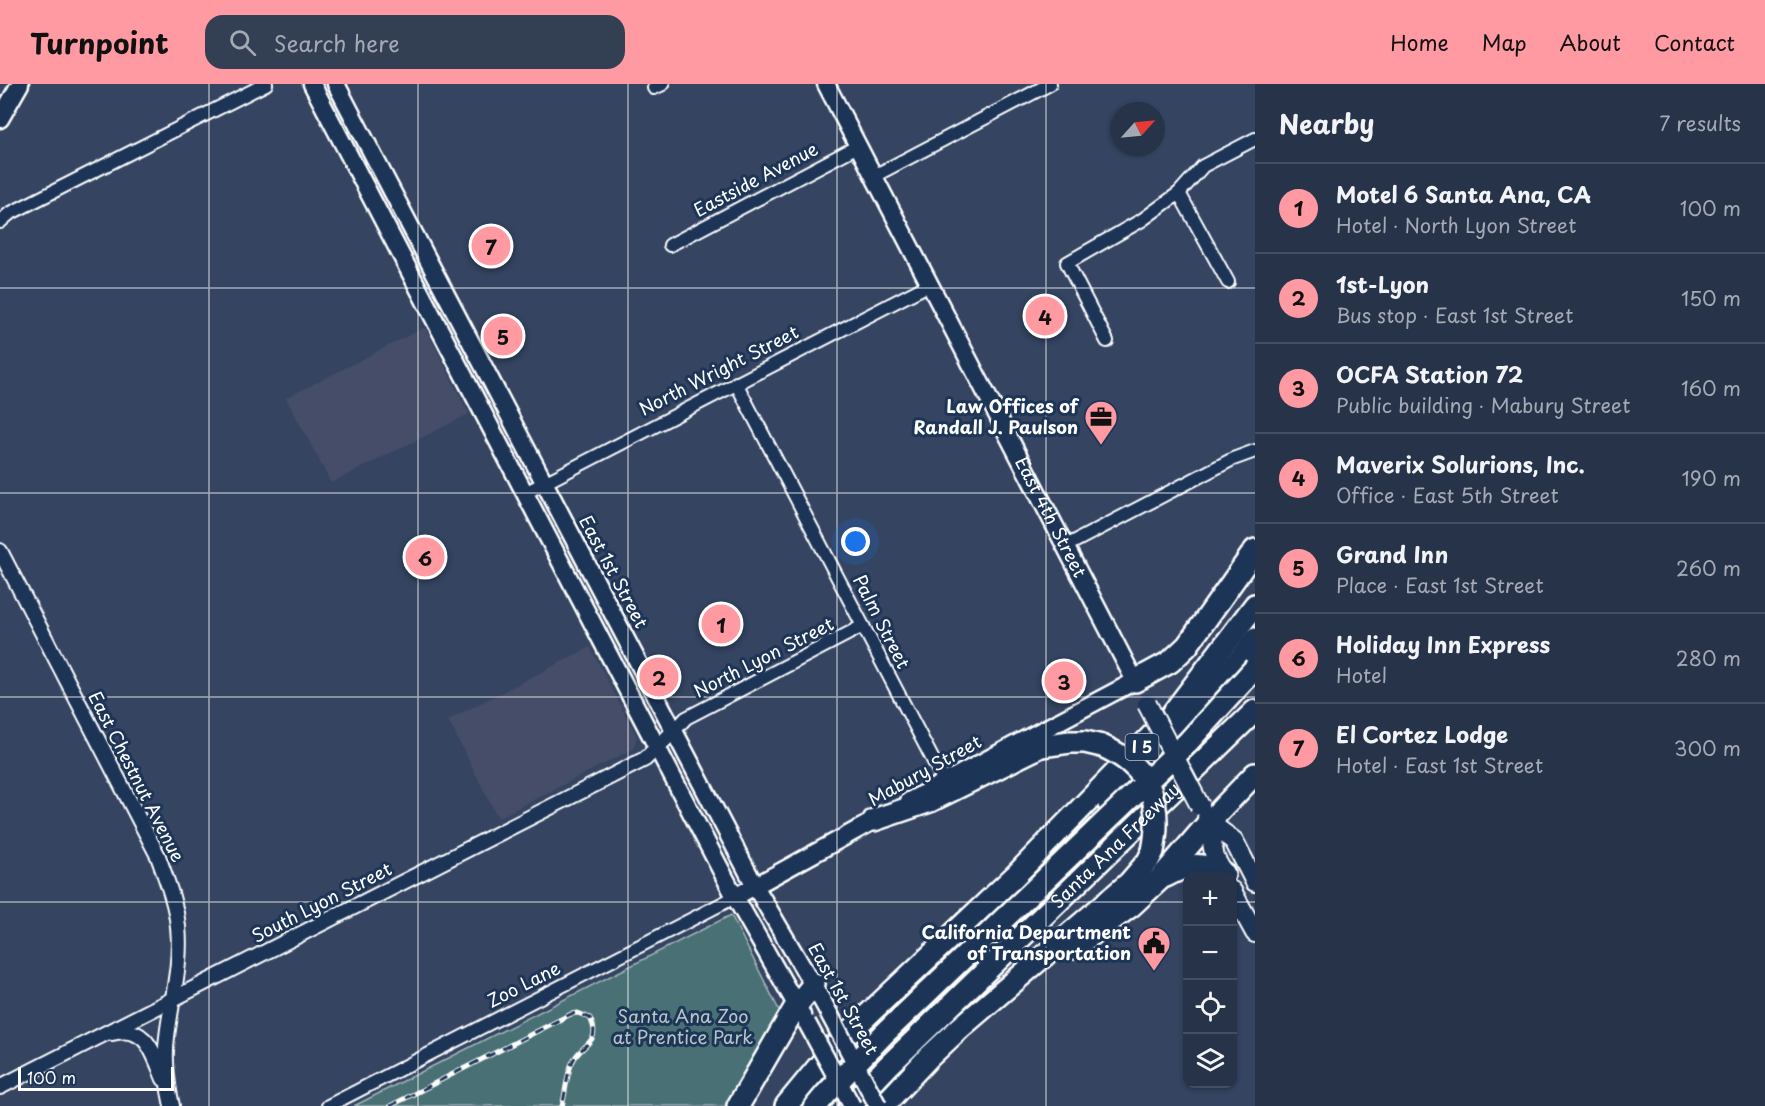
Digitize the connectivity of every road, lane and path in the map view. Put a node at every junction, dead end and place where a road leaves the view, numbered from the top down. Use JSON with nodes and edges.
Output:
{"nodes":[{"id":1,"x":20,"y":84,"type":"edge"},
{"id":2,"x":266,"y":84,"type":"edge"},
{"id":3,"x":312,"y":84,"type":"edge"},
{"id":4,"x":329,"y":84,"type":"edge"},
{"id":5,"x":336,"y":84,"type":"edge"},
{"id":6,"x":826,"y":84,"type":"edge"},
{"id":7,"x":1050,"y":84,"type":"edge"},
{"id":8,"x":0,"y":119,"type":"edge"},
{"id":9,"x":1255,"y":139,"type":"edge"},
{"id":10,"x":365,"y":140,"type":"junction"},
{"id":11,"x":858,"y":146,"type":"junction"},
{"id":12,"x":874,"y":176,"type":"junction"},
{"id":13,"x":1179,"y":193,"type":"junction"},
{"id":14,"x":3,"y":216,"type":"edge"},
{"id":15,"x":670,"y":245,"type":"dead end"},
{"id":16,"x":1228,"y":282,"type":"dead end"},
{"id":17,"x":930,"y":284,"type":"junction"},
{"id":18,"x":1107,"y":341,"type":"dead end"},
{"id":19,"x":736,"y":383,"type":"junction"},
{"id":20,"x":1255,"y":451,"type":"edge"},
{"id":21,"x":544,"y":483,"type":"junction"},
{"id":22,"x":525,"y":493,"type":"junction"},
{"id":23,"x":1066,"y":546,"type":"junction"},
{"id":24,"x":1255,"y":550,"type":"edge"},
{"id":25,"x":0,"y":551,"type":"edge"},
{"id":26,"x":1255,"y":605,"type":"edge"},
{"id":27,"x":863,"y":627,"type":"junction"},
{"id":28,"x":1255,"y":639,"type":"edge"},
{"id":29,"x":1255,"y":668,"type":"edge"},
{"id":30,"x":1134,"y":681,"type":"junction"},
{"id":31,"x":1255,"y":681,"type":"edge"},
{"id":32,"x":1254,"y":711,"type":"edge"},
{"id":33,"x":674,"y":731,"type":"junction"},
{"id":34,"x":657,"y":747,"type":"junction"},
{"id":35,"x":1255,"y":774,"type":"edge"},
{"id":36,"x":944,"y":781,"type":"junction"},
{"id":37,"x":1204,"y":814,"type":"junction"},
{"id":38,"x":874,"y":820,"type":"junction"},
{"id":39,"x":1217,"y":872,"type":"edge"},
{"id":40,"x":1223,"y":872,"type":"edge"},
{"id":41,"x":1015,"y":876,"type":"junction"},
{"id":42,"x":1160,"y":879,"type":"junction"},
{"id":43,"x":1255,"y":882,"type":"edge"},
{"id":44,"x":754,"y":886,"type":"junction"},
{"id":45,"x":735,"y":897,"type":"junction"},
{"id":46,"x":1237,"y":899,"type":"edge"},
{"id":47,"x":1255,"y":933,"type":"edge"},
{"id":48,"x":1032,"y":967,"type":"junction"},
{"id":49,"x":814,"y":984,"type":"junction"},
{"id":50,"x":174,"y":998,"type":"junction"},
{"id":51,"x":801,"y":1014,"type":"junction"},
{"id":52,"x":95,"y":1038,"type":"junction"},
{"id":53,"x":0,"y":1087,"type":"edge"},
{"id":54,"x":169,"y":1089,"type":"junction"},
{"id":55,"x":172,"y":1106,"type":"edge"},
{"id":56,"x":328,"y":1106,"type":"edge"},
{"id":57,"x":738,"y":1106,"type":"edge"},
{"id":58,"x":786,"y":1106,"type":"edge"},
{"id":59,"x":816,"y":1106,"type":"edge"},
{"id":60,"x":829,"y":1106,"type":"edge"},
{"id":61,"x":851,"y":1106,"type":"edge"},
{"id":62,"x":878,"y":1106,"type":"edge"},
{"id":63,"x":884,"y":1106,"type":"edge"}],
"edges":[{"from":1,"to":8,"type":"main road"},
{"from":2,"to":14,"type":"street"},
{"from":3,"to":22,"type":"main road"},
{"from":4,"to":10,"type":"main road"},
{"from":5,"to":10,"type":"main road","name":"East 1st Street"},
{"from":6,"to":11,"type":"main road","name":"East 4th Street"},
{"from":7,"to":12,"type":"street"},
{"from":9,"to":13,"type":"street"},
{"from":10,"to":21,"type":"main road","name":"East 1st Street"},
{"from":11,"to":12,"type":"main road","name":"East 4th Street"},
{"from":11,"to":15,"type":"street","name":"Eastside Avenue"},
{"from":12,"to":17,"type":"main road","name":"East 4th Street"},
{"from":13,"to":16,"type":"street"},
{"from":13,"to":18,"type":"street"},
{"from":17,"to":19,"type":"street","name":"North Wright Street"},
{"from":17,"to":23,"type":"main road","name":"East 4th Street"},
{"from":19,"to":21,"type":"street","name":"North Wright Street"},
{"from":19,"to":27,"type":"street","name":"Palm Street"},
{"from":20,"to":23,"type":"street"},
{"from":21,"to":22,"type":"street","name":"North Wright Street"},
{"from":21,"to":33,"type":"main road","name":"East 1st Street"},
{"from":22,"to":34,"type":"main road"},
{"from":23,"to":30,"type":"main road","name":"East 4th Street"},
{"from":24,"to":30,"type":"highway"},
{"from":25,"to":50,"type":"street","name":"East Chestnut Avenue"},
{"from":26,"to":41,"type":"highway","name":"Santa Ana Freeway","number":"I 5"},
{"from":27,"to":33,"type":"street","name":"North Lyon Street"},
{"from":27,"to":36,"type":"street","name":"Palm Street"},
{"from":28,"to":41,"type":"highway","name":"Santa Ana Freeway","number":"I 5"},
{"from":29,"to":59,"type":"highway","bridge":true},
{"from":30,"to":36,"type":"main road","name":"Mabury Street"},
{"from":30,"to":37,"type":"main road","name":"East 4th Street","bridge":true},
{"from":31,"to":60,"type":"highway","bridge":true},
{"from":32,"to":61,"type":"highway","name":"Santa Ana Freeway"},
{"from":33,"to":34,"type":"street","name":"North Lyon Street"},
{"from":33,"to":44,"type":"main road","name":"East 1st Street"},
{"from":34,"to":45,"type":"main road"},
{"from":34,"to":50,"type":"street","name":"South Lyon Street"},
{"from":35,"to":37,"type":"highway"},
{"from":36,"to":38,"type":"main road","name":"Mabury Street"},
{"from":37,"to":40,"type":"main road","name":"East 4th Street"},
{"from":37,"to":42,"type":"highway"},
{"from":37,"to":43,"type":"main road","name":"East 4th Street"},
{"from":38,"to":44,"type":"main road","name":"Mabury Street"},
{"from":38,"to":48,"type":"highway","bridge":true},
{"from":39,"to":42,"type":"highway"},
{"from":41,"to":58,"type":"highway","name":"Santa Ana Freeway","number":"I 5"},
{"from":42,"to":48,"type":"highway"},
{"from":44,"to":45,"type":"main road","name":"Mabury Street"},
{"from":44,"to":49,"type":"main road","name":"East 1st Street"},
{"from":45,"to":51,"type":"main road"},
{"from":45,"to":56,"type":"street","name":"Zoo Lane"},
{"from":46,"to":47,"type":"main road","name":"East 4th Street"},
{"from":48,"to":63,"type":"highway"},
{"from":49,"to":51,"type":"highway"},
{"from":49,"to":62,"type":"main road","name":"East 1st Street","bridge":true},
{"from":50,"to":52,"type":"street","name":"South Lyon Street"},
{"from":50,"to":54,"type":"street","name":"East Chestnut Avenue"},
{"from":51,"to":57,"type":"highway"},
{"from":51,"to":61,"type":"main road","bridge":true},
{"from":52,"to":53,"type":"street","name":"South Lyon Street"},
{"from":52,"to":54,"type":"street"},
{"from":54,"to":55,"type":"street","name":"East Chestnut Avenue"}]}
